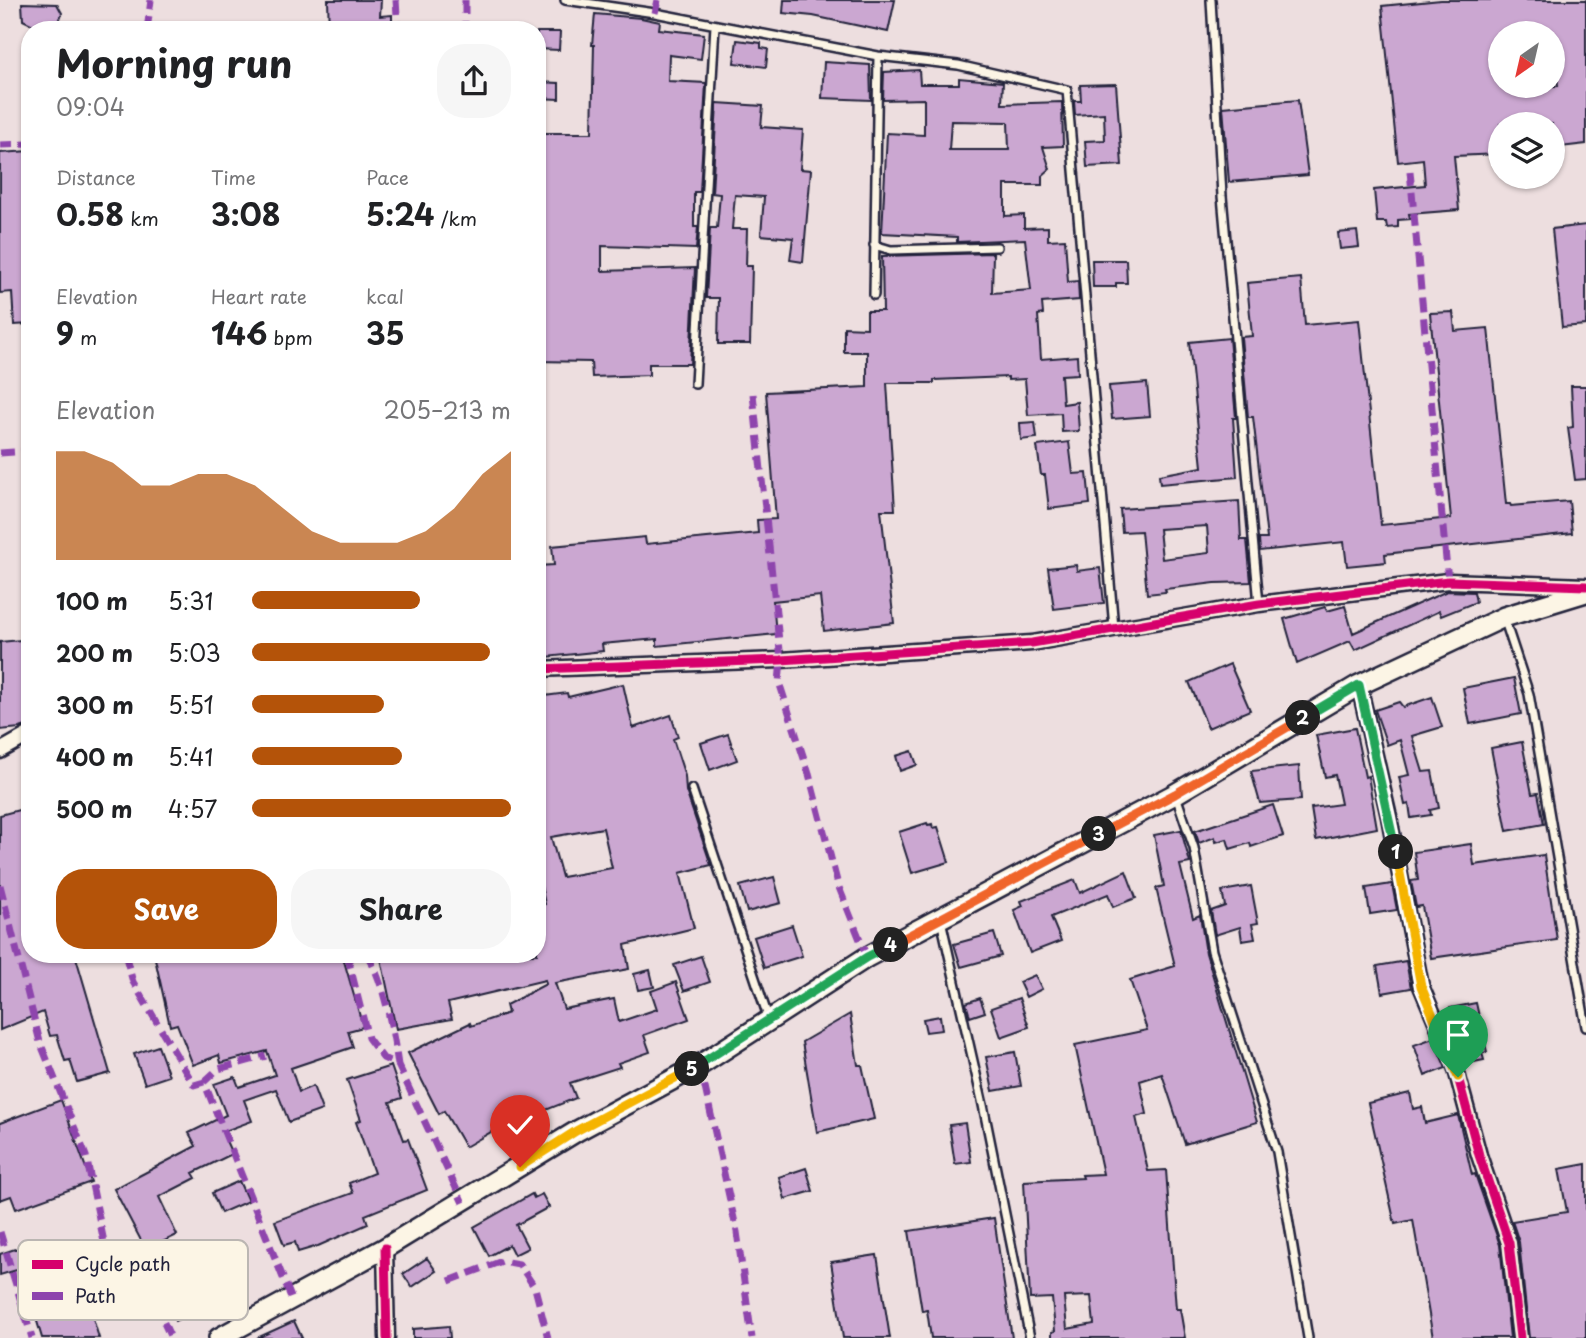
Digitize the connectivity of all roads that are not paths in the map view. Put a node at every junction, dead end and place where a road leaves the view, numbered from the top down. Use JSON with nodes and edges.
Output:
{"nodes":[{"id":1,"x":565,"y":0,"type":"edge"},
{"id":2,"x":1211,"y":0,"type":"edge"},
{"id":3,"x":715,"y":26,"type":"junction"},
{"id":4,"x":878,"y":56,"type":"junction"},
{"id":5,"x":874,"y":246,"type":"junction"},
{"id":6,"x":997,"y":247,"type":"dead end"},
{"id":7,"x":874,"y":295,"type":"dead end"},
{"id":8,"x":695,"y":384,"type":"dead end"},
{"id":9,"x":1586,"y":586,"type":"edge"},
{"id":10,"x":1586,"y":592,"type":"edge"},
{"id":11,"x":1259,"y":604,"type":"junction"},
{"id":12,"x":1504,"y":617,"type":"junction"},
{"id":13,"x":1114,"y":628,"type":"junction"},
{"id":14,"x":546,"y":669,"type":"edge"},
{"id":15,"x":1359,"y":685,"type":"junction"},
{"id":16,"x":21,"y":739,"type":"edge"},
{"id":17,"x":0,"y":751,"type":"edge"},
{"id":18,"x":692,"y":789,"type":"dead end"},
{"id":19,"x":1175,"y":794,"type":"junction"},
{"id":20,"x":941,"y":919,"type":"junction"},
{"id":21,"x":769,"y":1020,"type":"junction"},
{"id":22,"x":1586,"y":1027,"type":"edge"},
{"id":23,"x":385,"y":1248,"type":"junction"},
{"id":24,"x":219,"y":1338,"type":"edge"},
{"id":25,"x":387,"y":1338,"type":"edge"},
{"id":26,"x":1031,"y":1338,"type":"edge"},
{"id":27,"x":1308,"y":1338,"type":"edge"},
{"id":28,"x":1520,"y":1338,"type":"edge"}],
"edges":[{"from":1,"to":3,"type":"lane"},
{"from":2,"to":11,"type":"lane"},
{"from":3,"to":4,"type":"lane"},
{"from":3,"to":8,"type":"lane"},
{"from":4,"to":5,"type":"lane"},
{"from":4,"to":13,"type":"lane"},
{"from":5,"to":6,"type":"lane"},
{"from":5,"to":7,"type":"lane"},
{"from":9,"to":11,"type":"street"},
{"from":10,"to":12,"type":"main road"},
{"from":11,"to":13,"type":"street"},
{"from":12,"to":15,"type":"main road"},
{"from":12,"to":22,"type":"lane"},
{"from":13,"to":14,"type":"street"},
{"from":15,"to":19,"type":"main road"},
{"from":15,"to":28,"type":"street"},
{"from":16,"to":17,"type":"street"},
{"from":18,"to":21,"type":"lane"},
{"from":19,"to":20,"type":"main road"},
{"from":19,"to":27,"type":"lane"},
{"from":20,"to":21,"type":"main road"},
{"from":20,"to":26,"type":"lane"},
{"from":21,"to":23,"type":"main road"},
{"from":23,"to":24,"type":"main road"},
{"from":23,"to":25,"type":"street"}]}
